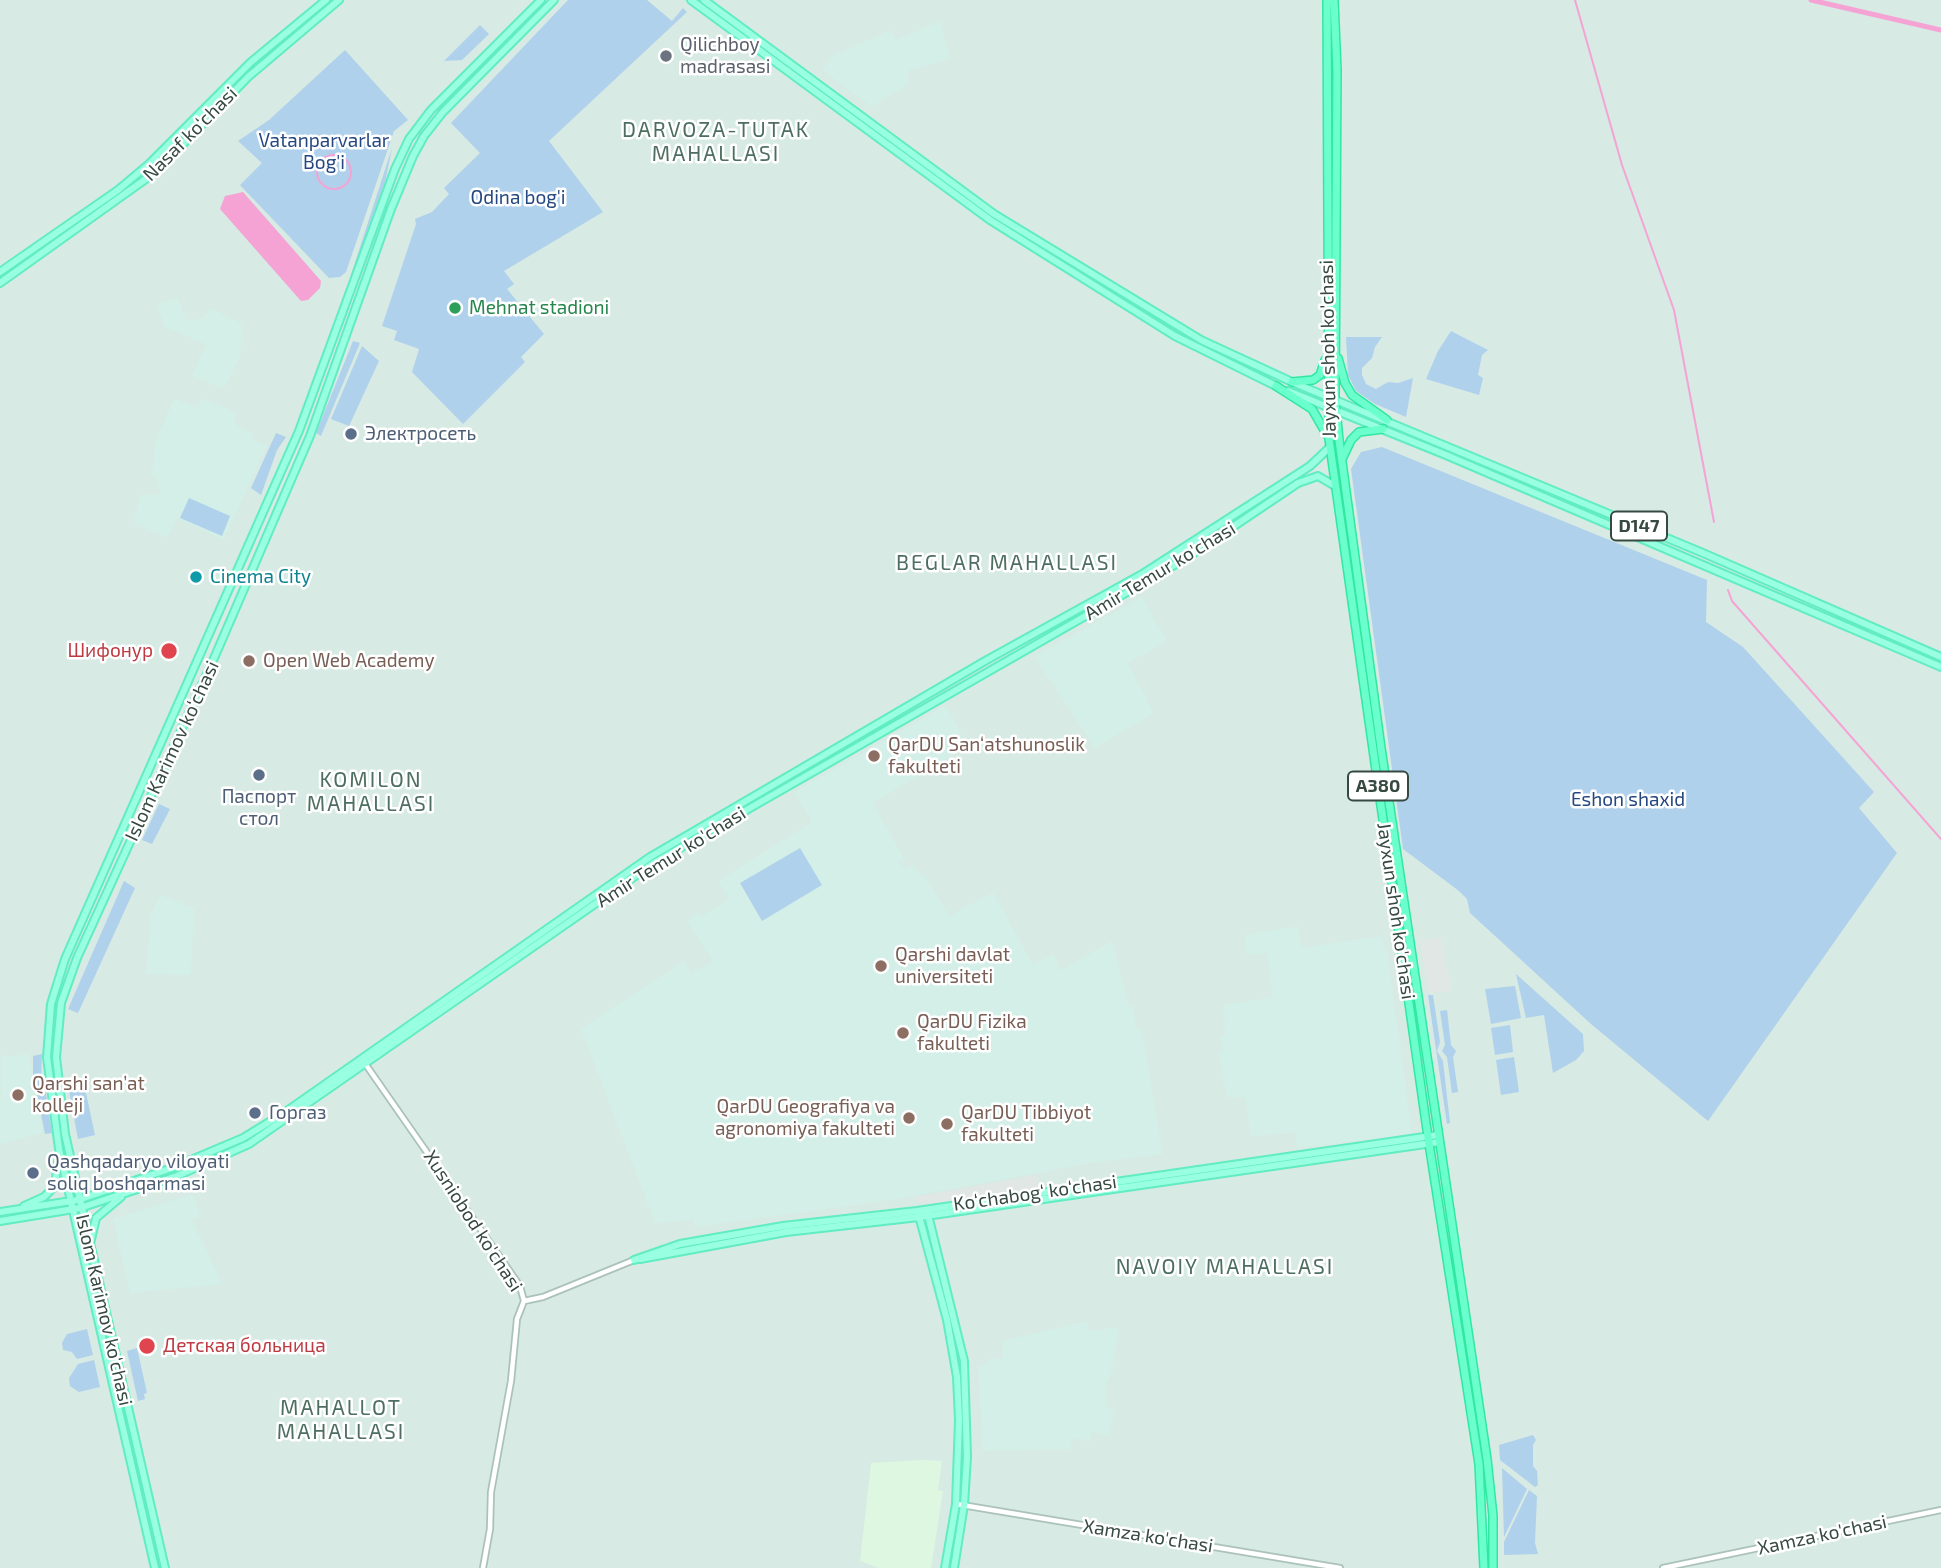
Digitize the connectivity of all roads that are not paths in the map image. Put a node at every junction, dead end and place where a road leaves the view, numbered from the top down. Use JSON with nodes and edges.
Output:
{"nodes":[{"id":1,"x":326,"y":0,"type":"edge"},
{"id":2,"x":339,"y":0,"type":"edge"},
{"id":3,"x":541,"y":0,"type":"edge"},
{"id":4,"x":554,"y":0,"type":"edge"},
{"id":5,"x":691,"y":0,"type":"edge"},
{"id":6,"x":704,"y":0,"type":"edge"},
{"id":7,"x":1327,"y":0,"type":"edge"},
{"id":8,"x":1334,"y":0,"type":"edge"},
{"id":9,"x":758,"y":44,"type":"junction"},
{"id":10,"x":1002,"y":224,"type":"junction"},
{"id":11,"x":374,"y":227,"type":"junction"},
{"id":12,"x":383,"y":231,"type":"junction"},
{"id":13,"x":0,"y":272,"type":"edge"},
{"id":14,"x":0,"y":283,"type":"edge"},
{"id":15,"x":1331,"y":349,"type":"junction"},
{"id":16,"x":1292,"y":382,"type":"junction"},
{"id":17,"x":1276,"y":386,"type":"junction"},
{"id":18,"x":1331,"y":397,"type":"junction"},
{"id":19,"x":1332,"y":408,"type":"junction"},
{"id":20,"x":1387,"y":420,"type":"junction"},
{"id":21,"x":1383,"y":429,"type":"junction"},
{"id":22,"x":1329,"y":439,"type":"junction"},
{"id":23,"x":1329,"y":448,"type":"junction"},
{"id":24,"x":1342,"y":471,"type":"junction"},
{"id":25,"x":1335,"y":486,"type":"junction"},
{"id":26,"x":1922,"y":649,"type":"junction"},
{"id":27,"x":1918,"y":657,"type":"junction"},
{"id":28,"x":1941,"y":657,"type":"edge"},
{"id":29,"x":1941,"y":667,"type":"edge"},
{"id":30,"x":940,"y":688,"type":"junction"},
{"id":31,"x":944,"y":696,"type":"junction"},
{"id":32,"x":1397,"y":852,"type":"junction"},
{"id":33,"x":1388,"y":853,"type":"junction"},
{"id":34,"x":1402,"y":918,"type":"junction"},
{"id":35,"x":1426,"y":1053,"type":"junction"},
{"id":36,"x":1417,"y":1054,"type":"junction"},
{"id":37,"x":363,"y":1061,"type":"junction"},
{"id":38,"x":1438,"y":1138,"type":"junction"},
{"id":39,"x":1429,"y":1140,"type":"junction"},
{"id":40,"x":58,"y":1149,"type":"junction"},
{"id":41,"x":128,"y":1192,"type":"junction"},
{"id":42,"x":69,"y":1202,"type":"junction"},
{"id":43,"x":79,"y":1204,"type":"junction"},
{"id":44,"x":17,"y":1210,"type":"junction"},
{"id":45,"x":72,"y":1210,"type":"junction"},
{"id":46,"x":0,"y":1212,"type":"edge"},
{"id":47,"x":927,"y":1212,"type":"junction"},
{"id":48,"x":918,"y":1214,"type":"junction"},
{"id":49,"x":0,"y":1221,"type":"edge"},
{"id":50,"x":90,"y":1249,"type":"junction"},
{"id":51,"x":634,"y":1260,"type":"joint"},
{"id":52,"x":524,"y":1301,"type":"junction"},
{"id":53,"x":956,"y":1504,"type":"junction"},
{"id":54,"x":964,"y":1505,"type":"junction"},
{"id":55,"x":1941,"y":1510,"type":"edge"},
{"id":56,"x":155,"y":1568,"type":"edge"},
{"id":57,"x":165,"y":1568,"type":"edge"},
{"id":58,"x":484,"y":1568,"type":"edge"},
{"id":59,"x":945,"y":1568,"type":"edge"},
{"id":60,"x":954,"y":1568,"type":"edge"},
{"id":61,"x":1340,"y":1568,"type":"edge"},
{"id":62,"x":1484,"y":1568,"type":"edge"},
{"id":63,"x":1493,"y":1568,"type":"edge"},
{"id":64,"x":1663,"y":1568,"type":"edge"}],
"edges":[{"from":1,"to":13,"type":"main road","name":"Nasaf ko‘chasi"},
{"from":2,"to":14,"type":"main road","name":"Nasaf ko‘chasi"},
{"from":3,"to":11,"type":"main road","name":"Islom Karimov ko‘chasi"},
{"from":4,"to":12,"type":"main road","name":"Islom Karimov ko‘chasi"},
{"from":5,"to":9,"type":"main road"},
{"from":6,"to":9,"type":"main road"},
{"from":7,"to":15,"type":"highway","name":"Jayxun shoh ko'chasi","number":"A380"},
{"from":8,"to":15,"type":"highway","name":"Jayxun shoh ko'chasi","number":"A380"},
{"from":9,"to":10,"type":"main road"},
{"from":10,"to":16,"type":"main road"},
{"from":10,"to":17,"type":"main road"},
{"from":11,"to":12,"type":"main road"},
{"from":11,"to":40,"type":"main road","name":"Islom Karimov ko‘chasi"},
{"from":12,"to":43,"type":"main road","name":"Islom Karimov ko‘chasi"},
{"from":15,"to":16,"type":"highway"},
{"from":15,"to":18,"type":"highway","name":"Jayxun shoh ko'chasi","number":"A380"},
{"from":15,"to":20,"type":"highway"},
{"from":16,"to":18,"type":"main road"},
{"from":17,"to":19,"type":"main road"},
{"from":17,"to":22,"type":"highway"},
{"from":18,"to":19,"type":"highway","name":"Jayxun shoh ko'chasi","number":"A380"},
{"from":18,"to":20,"type":"main road","number":"D147"},
{"from":19,"to":21,"type":"main road","number":"D147"},
{"from":19,"to":22,"type":"highway","name":"Jayxun shoh ko'chasi","number":"A380"},
{"from":19,"to":24,"type":"highway","name":"Jayxun shoh ko'chasi","number":"A380"},
{"from":20,"to":26,"type":"main road","number":"D147"},
{"from":21,"to":24,"type":"highway"},
{"from":21,"to":27,"type":"main road","number":"D147"},
{"from":22,"to":23,"type":"highway","name":"Jayxun shoh ko'chasi","number":"A380"},
{"from":23,"to":25,"type":"highway","name":"Jayxun shoh ko'chasi","number":"A380"},
{"from":23,"to":30,"type":"main road","name":"Amir Temur ko'chasi"},
{"from":24,"to":32,"type":"highway","name":"Jayxun shoh ko'chasi","number":"A380"},
{"from":25,"to":31,"type":"main road","name":"Amir Temur ko'chasi"},
{"from":25,"to":33,"type":"highway","name":"Jayxun shoh ko'chasi","number":"A380"},
{"from":26,"to":27,"type":"main road"},
{"from":26,"to":28,"type":"main road","number":"D147"},
{"from":27,"to":29,"type":"main road","number":"D147"},
{"from":30,"to":31,"type":"main road"},
{"from":30,"to":37,"type":"main road","name":"Amir Temur ko'chasi"},
{"from":31,"to":37,"type":"main road","name":"Amir Temur ko'chasi"},
{"from":32,"to":33,"type":"highway"},
{"from":32,"to":34,"type":"highway","name":"Jayxun shoh ko'chasi","number":"A380"},
{"from":33,"to":34,"type":"highway","name":"Jayxun shoh ko'chasi","number":"A380"},
{"from":34,"to":35,"type":"highway","name":"Jayxun shoh ko'chasi","number":"A380"},
{"from":34,"to":36,"type":"highway","name":"Jayxun shoh ko'chasi","number":"A380"},
{"from":35,"to":36,"type":"highway"},
{"from":35,"to":38,"type":"highway","name":"Jayxun shoh ko'chasi","number":"A380"},
{"from":36,"to":39,"type":"highway","name":"Jayxun shoh ko'chasi","number":"A380"},
{"from":37,"to":41,"type":"main road","name":"Amir Temur ko'chasi"},
{"from":37,"to":43,"type":"main road","name":"Amir Temur ko'chasi"},
{"from":37,"to":52,"type":"street","name":"Xusniobod ko'chasi"},
{"from":38,"to":39,"type":"main road","name":"Ko‘chabog‘ ko‘chasi"},
{"from":38,"to":63,"type":"highway","name":"Jayxun shoh ko'chasi","number":"A380"},
{"from":39,"to":47,"type":"main road","name":"Ko‘chabog‘ ko‘chasi"},
{"from":39,"to":62,"type":"highway","name":"Jayxun shoh ko'chasi","number":"A380"},
{"from":40,"to":42,"type":"main road","name":"Islom Karimov ko‘chasi"},
{"from":40,"to":44,"type":"main road"},
{"from":41,"to":43,"type":"main road","name":"Amir Temur ko'chasi"},
{"from":41,"to":50,"type":"main road"},
{"from":42,"to":43,"type":"main road","name":"Amir Temur ko'chasi"},
{"from":42,"to":44,"type":"main road","name":"Amir Temur ko'chasi"},
{"from":42,"to":45,"type":"main road","name":"Islom Karimov ko‘chasi"},
{"from":43,"to":45,"type":"main road","name":"Amir Temur ko'chasi"},
{"from":43,"to":50,"type":"main road","name":"Islom Karimov ko‘chasi"},
{"from":44,"to":46,"type":"main road","name":"Amir Temur ko'chasi"},
{"from":45,"to":49,"type":"main road","name":"Amir Temur ko'chasi"},
{"from":45,"to":56,"type":"main road","name":"Islom Karimov ko‘chasi"},
{"from":47,"to":48,"type":"main road","name":"Ko‘chabog‘ ko‘chasi"},
{"from":47,"to":54,"type":"main road"},
{"from":48,"to":51,"type":"main road","name":"Ko‘chabog‘ ko‘chasi"},
{"from":48,"to":53,"type":"main road"},
{"from":50,"to":57,"type":"main road","name":"Islom Karimov ko‘chasi"},
{"from":51,"to":52,"type":"street","name":"Ko‘chabog‘ ko‘chasi"},
{"from":52,"to":58,"type":"street","name":"Xusniobod ko'chasi"},
{"from":53,"to":54,"type":"street","name":"Xamza ko'chasi"},
{"from":53,"to":59,"type":"main road"},
{"from":54,"to":60,"type":"main road"},
{"from":54,"to":61,"type":"street","name":"Xamza ko'chasi"},
{"from":55,"to":64,"type":"street","name":"Xamza ko'chasi"}]}
